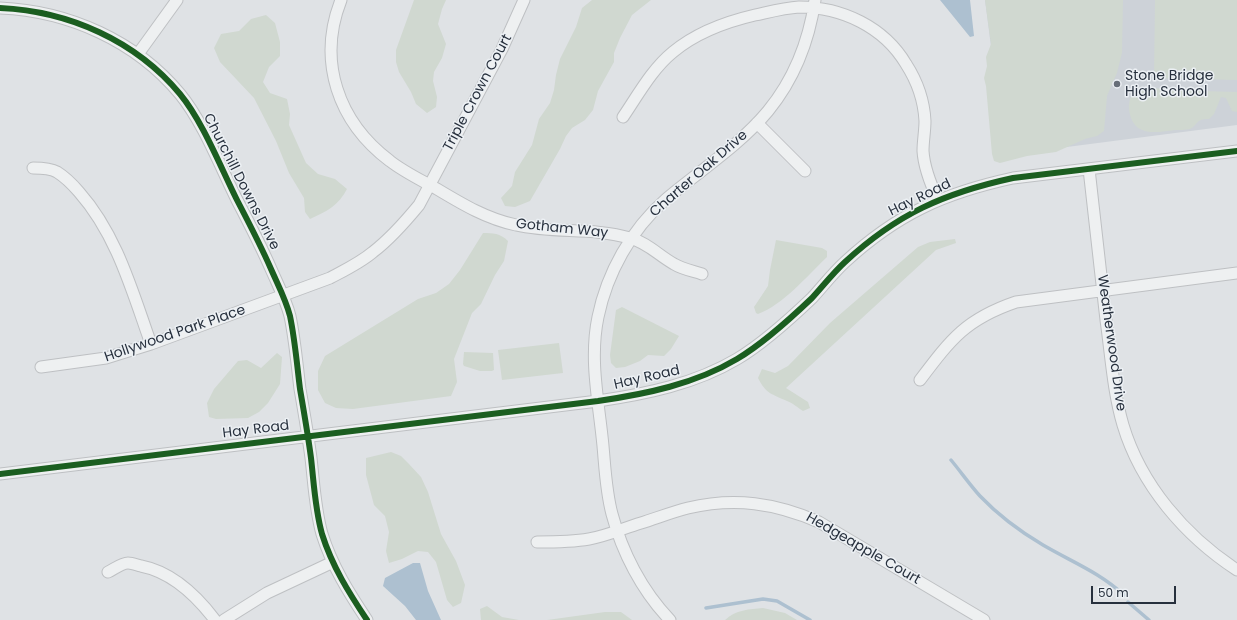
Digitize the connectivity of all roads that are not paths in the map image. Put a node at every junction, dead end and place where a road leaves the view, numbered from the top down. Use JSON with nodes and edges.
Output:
{"nodes":[{"id":1,"x":177,"y":0,"type":"edge"},
{"id":2,"x":341,"y":0,"type":"edge"},
{"id":3,"x":524,"y":0,"type":"edge"},
{"id":4,"x":815,"y":4,"type":"edge"},
{"id":5,"x":0,"y":8,"type":"edge"},
{"id":6,"x":138,"y":54,"type":"junction"},
{"id":7,"x":624,"y":117,"type":"dead end"},
{"id":8,"x":757,"y":123,"type":"junction"},
{"id":9,"x":1237,"y":151,"type":"edge"},
{"id":10,"x":32,"y":168,"type":"dead end"},
{"id":11,"x":1090,"y":169,"type":"junction"},
{"id":12,"x":805,"y":171,"type":"dead end"},
{"id":13,"x":430,"y":185,"type":"junction"},
{"id":14,"x":938,"y":200,"type":"junction"},
{"id":15,"x":631,"y":238,"type":"junction"},
{"id":16,"x":1237,"y":273,"type":"edge"},
{"id":17,"x":702,"y":274,"type":"dead end"},
{"id":18,"x":1102,"y":290,"type":"junction"},
{"id":19,"x":284,"y":296,"type":"junction"},
{"id":20,"x":151,"y":344,"type":"junction"},
{"id":21,"x":40,"y":368,"type":"dead end"},
{"id":22,"x":920,"y":380,"type":"dead end"},
{"id":23,"x":598,"y":401,"type":"junction"},
{"id":24,"x":308,"y":436,"type":"junction"},
{"id":25,"x":0,"y":474,"type":"edge"},
{"id":26,"x":617,"y":531,"type":"junction"},
{"id":27,"x":537,"y":542,"type":"dead end"},
{"id":28,"x":332,"y":562,"type":"junction"},
{"id":29,"x":1237,"y":570,"type":"edge"},
{"id":30,"x":108,"y":572,"type":"dead end"},
{"id":31,"x":214,"y":620,"type":"edge"},
{"id":32,"x":224,"y":620,"type":"edge"},
{"id":33,"x":367,"y":620,"type":"edge"},
{"id":34,"x":670,"y":620,"type":"edge"},
{"id":35,"x":984,"y":620,"type":"edge"}],
"edges":[{"from":1,"to":6,"type":"street"},
{"from":2,"to":13,"type":"street","name":"Gotham Way"},
{"from":3,"to":13,"type":"street","name":"Triple Crown Court"},
{"from":4,"to":7,"type":"street"},
{"from":4,"to":8,"type":"street","name":"Charter Oak Drive"},
{"from":4,"to":14,"type":"street"},
{"from":5,"to":6,"type":"street","name":"Churchill Downs Drive"},
{"from":6,"to":19,"type":"street","name":"Churchill Downs Drive"},
{"from":8,"to":12,"type":"street"},
{"from":8,"to":15,"type":"street","name":"Charter Oak Drive"},
{"from":9,"to":11,"type":"street","name":"Hay Road"},
{"from":10,"to":20,"type":"street"},
{"from":11,"to":14,"type":"street","name":"Hay Road"},
{"from":11,"to":18,"type":"street","name":"Weatherwood Drive"},
{"from":13,"to":15,"type":"street","name":"Gotham Way"},
{"from":13,"to":19,"type":"street","name":"Triple Crown Court"},
{"from":14,"to":23,"type":"street","name":"Hay Road"},
{"from":15,"to":17,"type":"street","name":"Gotham Way"},
{"from":15,"to":23,"type":"street","name":"Charter Oak Drive"},
{"from":16,"to":18,"type":"street"},
{"from":18,"to":22,"type":"street"},
{"from":18,"to":29,"type":"street","name":"Weatherwood Drive"},
{"from":19,"to":20,"type":"street","name":"Hollywood Park Place"},
{"from":19,"to":24,"type":"street","name":"Churchill Downs Drive"},
{"from":20,"to":21,"type":"street","name":"Hollywood Park Place"},
{"from":23,"to":24,"type":"street","name":"Hay Road"},
{"from":23,"to":26,"type":"street","name":"Charter Oak Drive"},
{"from":24,"to":25,"type":"street","name":"Hay Road"},
{"from":24,"to":28,"type":"street","name":"Churchill Downs Drive"},
{"from":26,"to":27,"type":"street","name":"Hedgeapple Court"},
{"from":26,"to":34,"type":"street","name":"Charter Oak Drive"},
{"from":26,"to":35,"type":"street","name":"Hedgeapple Court"},
{"from":28,"to":32,"type":"street"},
{"from":28,"to":33,"type":"street","name":"Churchill Downs Drive"},
{"from":30,"to":31,"type":"street"}]}
